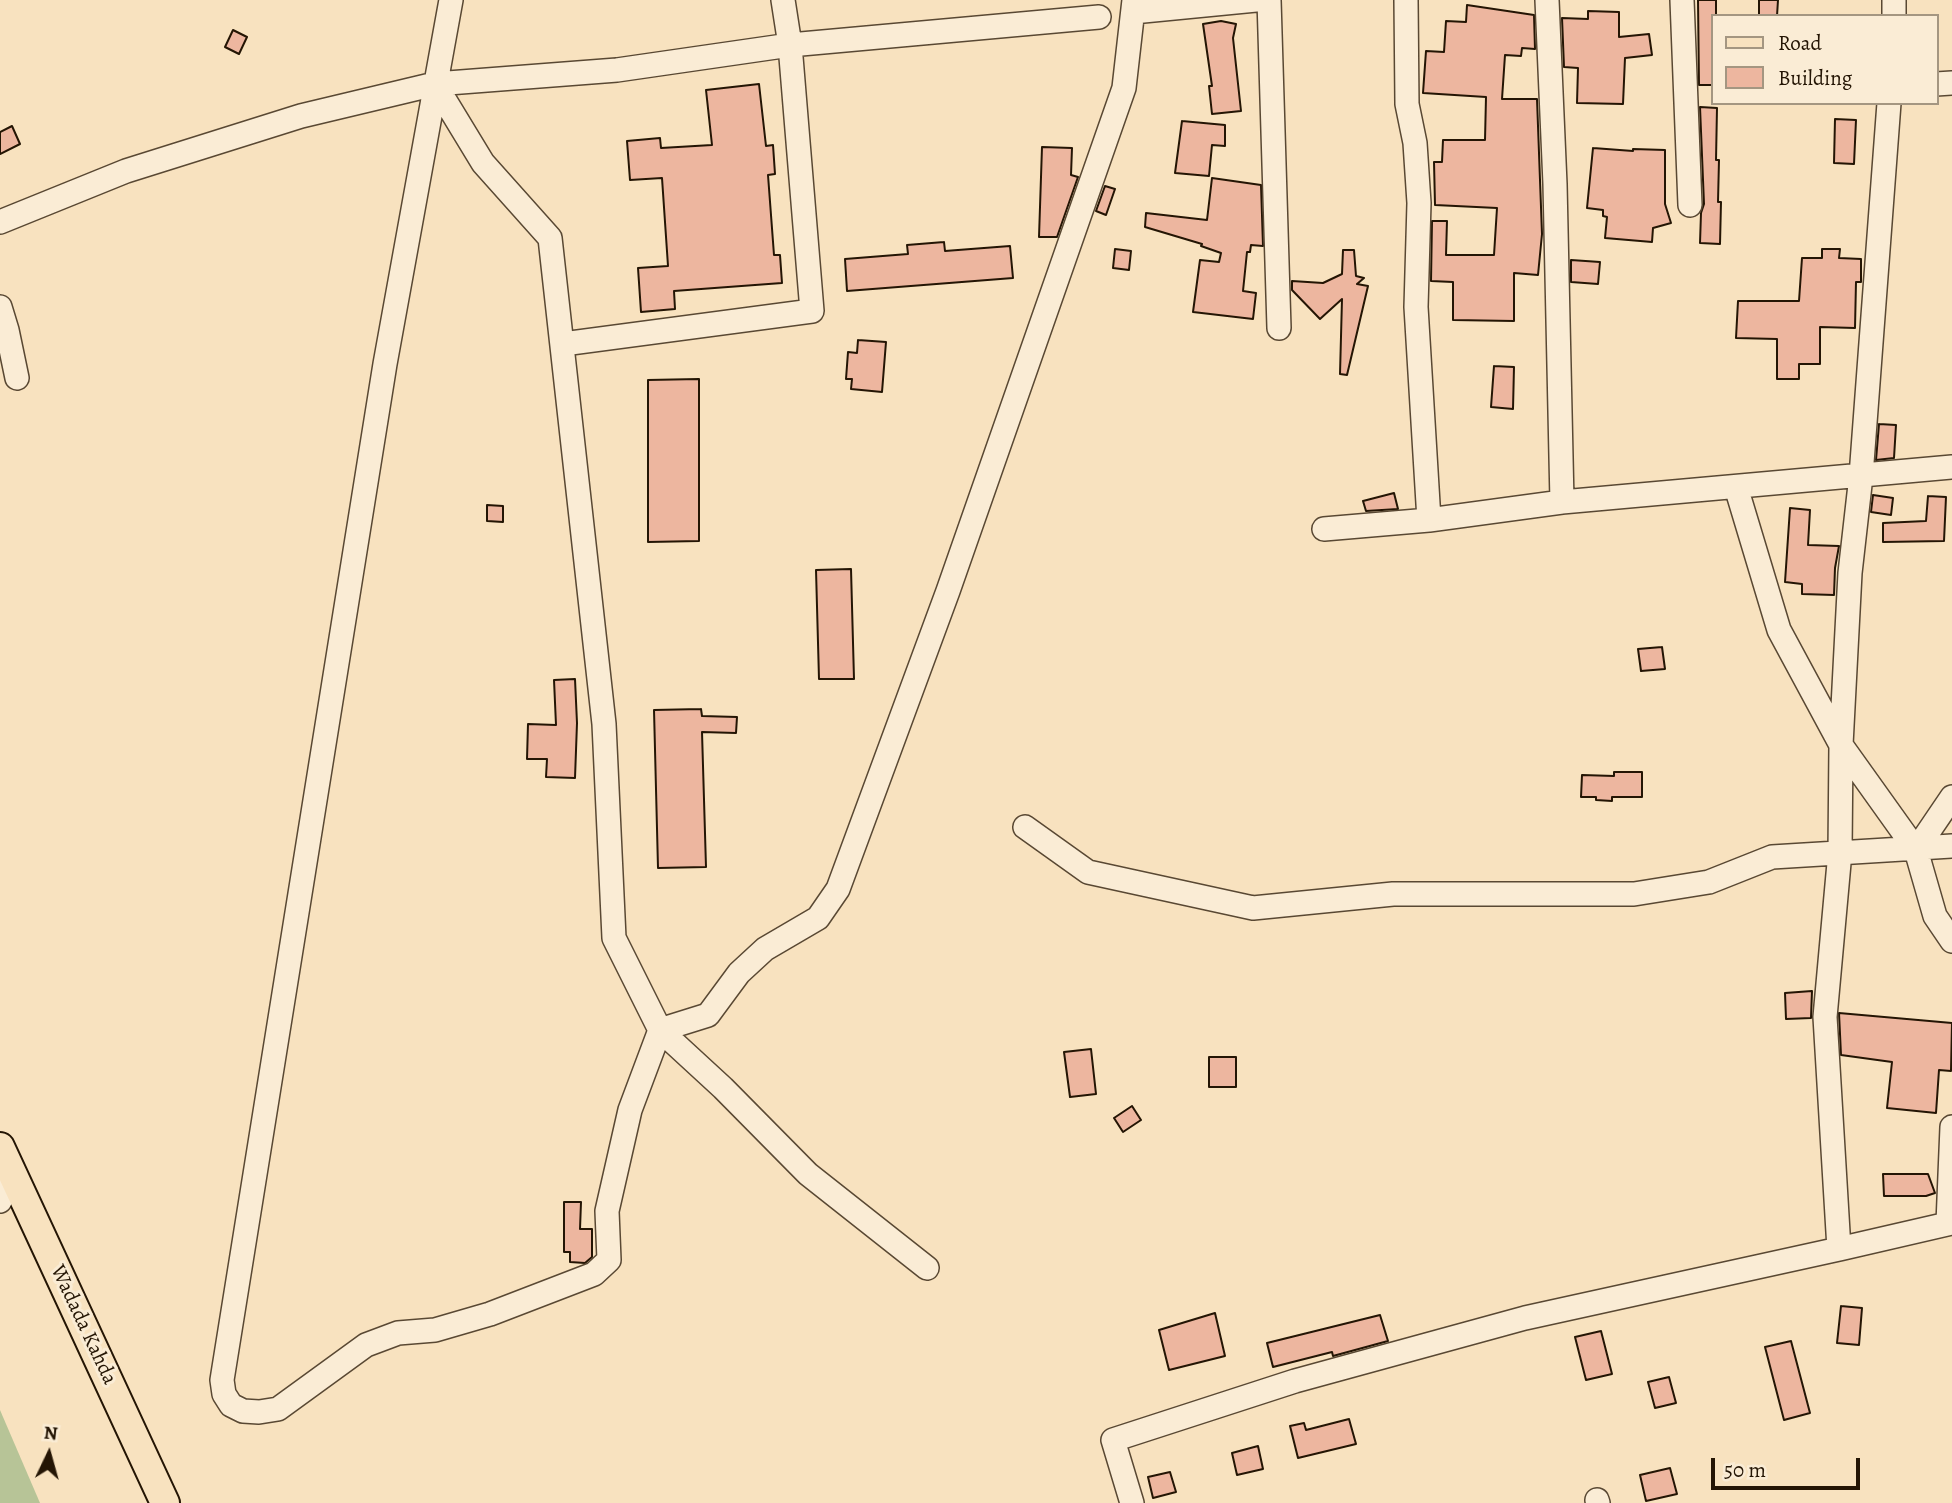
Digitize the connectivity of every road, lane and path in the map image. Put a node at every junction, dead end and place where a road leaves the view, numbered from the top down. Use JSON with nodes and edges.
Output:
{"nodes":[{"id":1,"x":451,"y":0,"type":"edge"},
{"id":2,"x":783,"y":0,"type":"edge"},
{"id":3,"x":1256,"y":0,"type":"edge"},
{"id":4,"x":1269,"y":0,"type":"edge"},
{"id":5,"x":1406,"y":0,"type":"edge"},
{"id":6,"x":1547,"y":0,"type":"edge"},
{"id":7,"x":1682,"y":0,"type":"edge"},
{"id":8,"x":1134,"y":6,"type":"edge"},
{"id":9,"x":1099,"y":17,"type":"dead end"},
{"id":10,"x":790,"y":45,"type":"junction"},
{"id":11,"x":435,"y":84,"type":"junction"},
{"id":12,"x":1889,"y":105,"type":"edge"},
{"id":13,"x":1690,"y":205,"type":"dead end"},
{"id":14,"x":0,"y":222,"type":"edge"},
{"id":15,"x":0,"y":307,"type":"edge"},
{"id":16,"x":1279,"y":328,"type":"dead end"},
{"id":17,"x":563,"y":344,"type":"junction"},
{"id":18,"x":17,"y":378,"type":"dead end"},
{"id":19,"x":1952,"y":467,"type":"edge"},
{"id":20,"x":1861,"y":476,"type":"junction"},
{"id":21,"x":1736,"y":487,"type":"junction"},
{"id":22,"x":1562,"y":502,"type":"junction"},
{"id":23,"x":1429,"y":520,"type":"junction"},
{"id":24,"x":1324,"y":529,"type":"dead end"},
{"id":25,"x":1841,"y":745,"type":"junction"},
{"id":26,"x":1952,"y":797,"type":"edge"},
{"id":27,"x":1025,"y":827,"type":"dead end"},
{"id":28,"x":1952,"y":846,"type":"edge"},
{"id":29,"x":1916,"y":850,"type":"junction"},
{"id":30,"x":1840,"y":852,"type":"junction"},
{"id":31,"x":1952,"y":941,"type":"edge"},
{"id":32,"x":660,"y":1030,"type":"junction"},
{"id":33,"x":1952,"y":1127,"type":"edge"},
{"id":34,"x":0,"y":1147,"type":"edge"},
{"id":35,"x":7,"y":1188,"type":"edge"},
{"id":36,"x":1950,"y":1223,"type":"edge"},
{"id":37,"x":1839,"y":1249,"type":"junction"},
{"id":38,"x":927,"y":1268,"type":"dead end"},
{"id":39,"x":165,"y":1503,"type":"edge"},
{"id":40,"x":1132,"y":1503,"type":"edge"}],
"edges":[{"from":1,"to":11,"type":"street"},
{"from":2,"to":10,"type":"street"},
{"from":3,"to":8,"type":"street"},
{"from":4,"to":16,"type":"street"},
{"from":5,"to":23,"type":"street"},
{"from":6,"to":22,"type":"street"},
{"from":7,"to":13,"type":"street"},
{"from":8,"to":32,"type":"street"},
{"from":9,"to":10,"type":"street"},
{"from":10,"to":11,"type":"street"},
{"from":10,"to":17,"type":"street"},
{"from":11,"to":14,"type":"street"},
{"from":11,"to":17,"type":"street"},
{"from":11,"to":32,"type":"street"},
{"from":12,"to":20,"type":"street"},
{"from":15,"to":18,"type":"street"},
{"from":17,"to":32,"type":"street"},
{"from":19,"to":20,"type":"street"},
{"from":20,"to":21,"type":"street"},
{"from":20,"to":25,"type":"street"},
{"from":21,"to":22,"type":"street"},
{"from":21,"to":25,"type":"street"},
{"from":22,"to":23,"type":"street"},
{"from":23,"to":24,"type":"street"},
{"from":25,"to":29,"type":"street"},
{"from":25,"to":30,"type":"street"},
{"from":26,"to":29,"type":"street"},
{"from":27,"to":30,"type":"street"},
{"from":28,"to":29,"type":"street"},
{"from":29,"to":30,"type":"street"},
{"from":29,"to":31,"type":"street"},
{"from":30,"to":37,"type":"street"},
{"from":32,"to":38,"type":"street"},
{"from":33,"to":36,"type":"street"},
{"from":34,"to":35,"type":"main road","name":"Wadada Kahda"},
{"from":35,"to":39,"type":"main road","name":"Wadada Kahda"},
{"from":36,"to":37,"type":"street"},
{"from":37,"to":40,"type":"street"}]}
